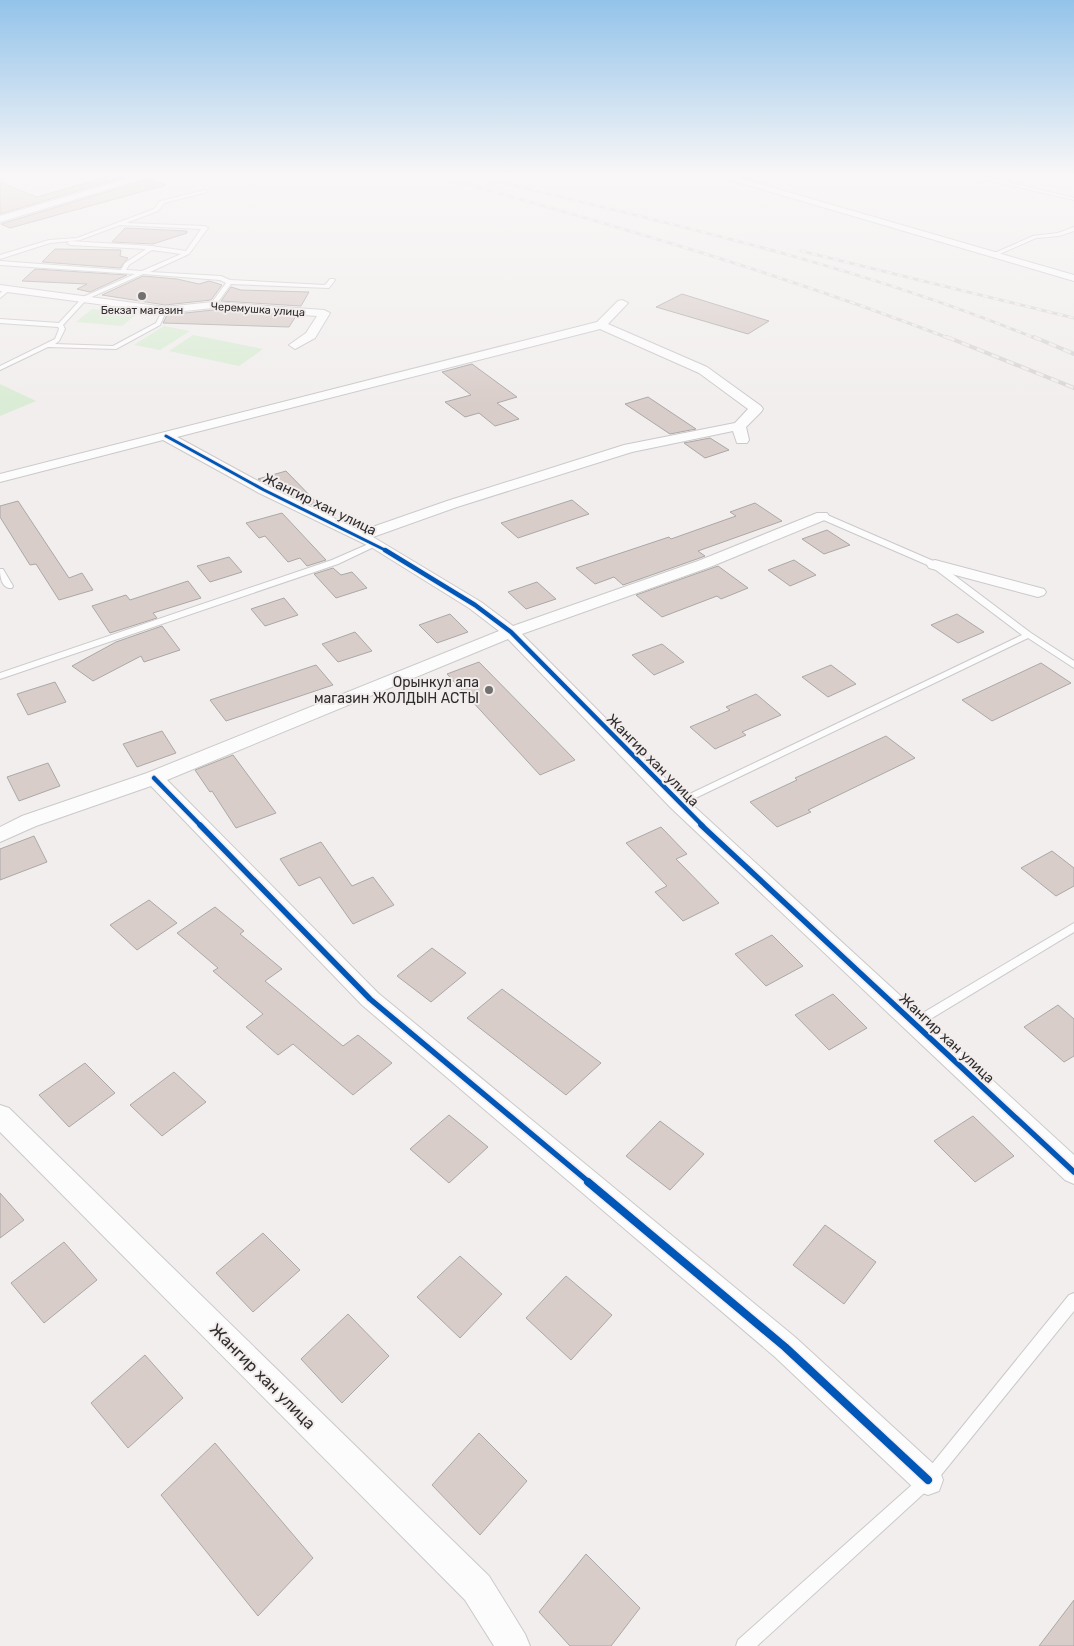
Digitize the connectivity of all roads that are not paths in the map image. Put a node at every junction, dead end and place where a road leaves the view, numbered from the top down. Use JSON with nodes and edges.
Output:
{"nodes":[{"id":1,"x":20,"y":251,"type":"edge"},
{"id":2,"x":148,"y":251,"type":"edge"},
{"id":3,"x":172,"y":251,"type":"edge"},
{"id":4,"x":979,"y":251,"type":"edge"},
{"id":5,"x":1003,"y":251,"type":"edge"},
{"id":6,"x":187,"y":253,"type":"joint"},
{"id":7,"x":993,"y":255,"type":"junction"},
{"id":8,"x":0,"y":257,"type":"edge"},
{"id":9,"x":0,"y":262,"type":"edge"},
{"id":10,"x":123,"y":270,"type":"junction"},
{"id":11,"x":143,"y":272,"type":"junction"},
{"id":12,"x":1074,"y":278,"type":"edge"},
{"id":13,"x":332,"y":280,"type":"dead end"},
{"id":14,"x":228,"y":282,"type":"junction"},
{"id":15,"x":3,"y":291,"type":"edge"},
{"id":16,"x":85,"y":298,"type":"junction"},
{"id":17,"x":622,"y":302,"type":"dead end"},
{"id":18,"x":213,"y":305,"type":"junction"},
{"id":19,"x":164,"y":310,"type":"junction"},
{"id":20,"x":0,"y":321,"type":"edge"},
{"id":21,"x":60,"y":325,"type":"junction"},
{"id":22,"x":601,"y":325,"type":"junction"},
{"id":23,"x":295,"y":344,"type":"dead end"},
{"id":24,"x":46,"y":345,"type":"junction"},
{"id":25,"x":0,"y":368,"type":"edge"},
{"id":26,"x":166,"y":436,"type":"junction"},
{"id":27,"x":0,"y":478,"type":"edge"},
{"id":28,"x":822,"y":516,"type":"joint"},
{"id":29,"x":360,"y":536,"type":"junction"},
{"id":30,"x":376,"y":544,"type":"junction"},
{"id":31,"x":935,"y":564,"type":"junction"},
{"id":32,"x":0,"y":571,"type":"edge"},
{"id":33,"x":9,"y":586,"type":"dead end"},
{"id":34,"x":1038,"y":592,"type":"dead end"},
{"id":35,"x":511,"y":632,"type":"junction"},
{"id":36,"x":1028,"y":636,"type":"junction"},
{"id":37,"x":1074,"y":665,"type":"edge"},
{"id":38,"x":0,"y":676,"type":"edge"},
{"id":39,"x":154,"y":778,"type":"junction"},
{"id":40,"x":678,"y":803,"type":"junction"},
{"id":41,"x":0,"y":835,"type":"edge"},
{"id":42,"x":1074,"y":927,"type":"edge"},
{"id":43,"x":915,"y":1024,"type":"junction"},
{"id":44,"x":0,"y":1116,"type":"edge"},
{"id":45,"x":1074,"y":1172,"type":"edge"},
{"id":46,"x":1074,"y":1300,"type":"edge"},
{"id":47,"x":928,"y":1480,"type":"junction"},
{"id":48,"x":513,"y":1646,"type":"edge"},
{"id":49,"x":744,"y":1646,"type":"edge"}],
"edges":[{"from":1,"to":8,"type":"lane"},
{"from":2,"to":10,"type":"lane"},
{"from":3,"to":6,"type":"lane"},
{"from":4,"to":7,"type":"street"},
{"from":5,"to":7,"type":"lane"},
{"from":6,"to":11,"type":"lane"},
{"from":7,"to":12,"type":"street"},
{"from":9,"to":10,"type":"lane"},
{"from":10,"to":11,"type":"lane"},
{"from":11,"to":14,"type":"lane"},
{"from":11,"to":16,"type":"lane"},
{"from":13,"to":14,"type":"lane"},
{"from":14,"to":18,"type":"lane"},
{"from":15,"to":16,"type":"street","name":"Черемушка улица"},
{"from":16,"to":19,"type":"street","name":"Черемушка улица"},
{"from":16,"to":21,"type":"lane"},
{"from":17,"to":22,"type":"street"},
{"from":18,"to":19,"type":"street","name":"Черемушка улица"},
{"from":18,"to":23,"type":"street","name":"Черемушка улица"},
{"from":19,"to":24,"type":"lane"},
{"from":20,"to":21,"type":"lane"},
{"from":21,"to":24,"type":"lane"},
{"from":22,"to":26,"type":"street"},
{"from":22,"to":29,"type":"street","name":"Жангир хан улица"},
{"from":24,"to":25,"type":"lane"},
{"from":26,"to":27,"type":"street"},
{"from":26,"to":29,"type":"street","name":"Жангир хан улица"},
{"from":28,"to":31,"type":"lane"},
{"from":28,"to":35,"type":"street"},
{"from":29,"to":30,"type":"street","name":"Жангир хан улица"},
{"from":30,"to":35,"type":"street","name":"Жангир хан улица"},
{"from":30,"to":38,"type":"lane"},
{"from":31,"to":34,"type":"street"},
{"from":31,"to":36,"type":"lane"},
{"from":32,"to":33,"type":"lane"},
{"from":35,"to":39,"type":"street"},
{"from":35,"to":40,"type":"street","name":"Жангир хан улица"},
{"from":36,"to":37,"type":"lane"},
{"from":36,"to":40,"type":"lane"},
{"from":39,"to":41,"type":"street"},
{"from":39,"to":47,"type":"street"},
{"from":40,"to":43,"type":"street","name":"Жангир хан улица"},
{"from":42,"to":43,"type":"lane"},
{"from":43,"to":45,"type":"street","name":"Жангир хан улица"},
{"from":44,"to":48,"type":"street","name":"Жангир хан улица"},
{"from":46,"to":47,"type":"lane"},
{"from":47,"to":49,"type":"lane"}]}
